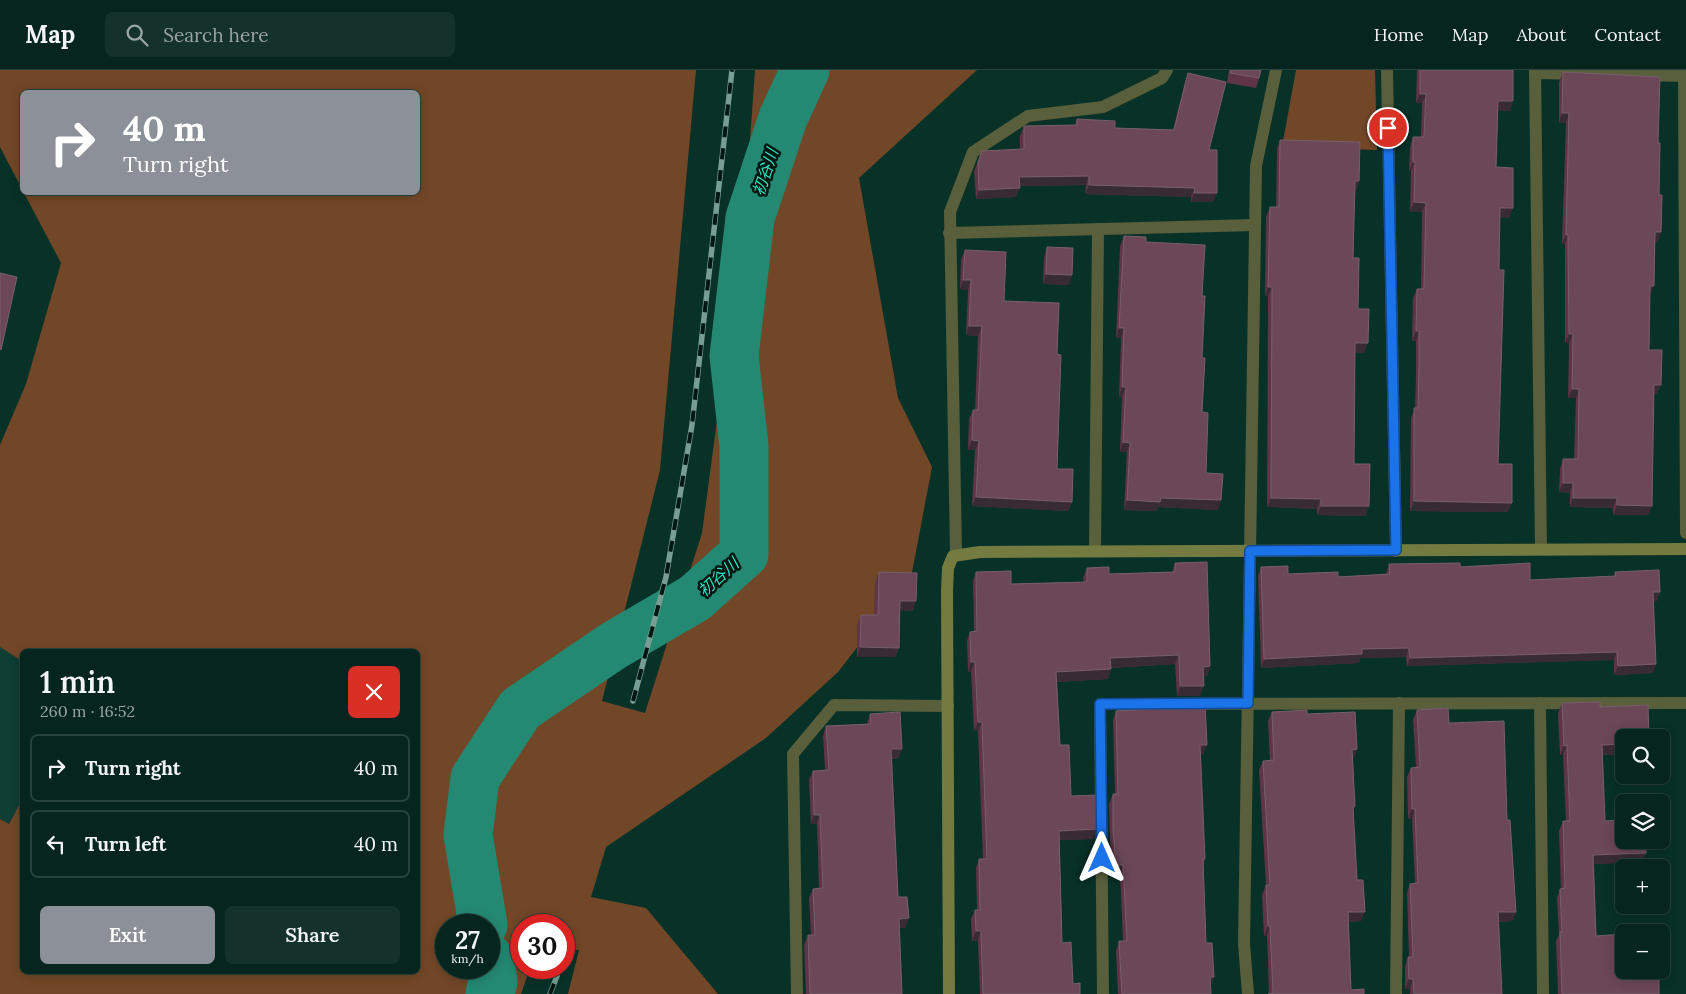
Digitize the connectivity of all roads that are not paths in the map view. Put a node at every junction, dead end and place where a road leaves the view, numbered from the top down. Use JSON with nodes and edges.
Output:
{"nodes":[{"id":1,"x":1167,"y":70,"type":"edge"},
{"id":2,"x":1276,"y":70,"type":"edge"},
{"id":3,"x":1387,"y":70,"type":"edge"},
{"id":4,"x":1535,"y":72,"type":"edge"},
{"id":5,"x":1685,"y":76,"type":"edge"},
{"id":6,"x":1255,"y":225,"type":"junction"},
{"id":7,"x":1098,"y":229,"type":"junction"},
{"id":8,"x":949,"y":233,"type":"junction"},
{"id":9,"x":1686,"y":533,"type":"edge"},
{"id":10,"x":1541,"y":549,"type":"junction"},
{"id":11,"x":1686,"y":549,"type":"edge"},
{"id":12,"x":1396,"y":550,"type":"junction"},
{"id":13,"x":1095,"y":551,"type":"junction"},
{"id":14,"x":1250,"y":551,"type":"junction"},
{"id":15,"x":956,"y":554,"type":"junction"},
{"id":16,"x":1248,"y":703,"type":"junction"},
{"id":17,"x":1540,"y":703,"type":"junction"},
{"id":18,"x":1686,"y":703,"type":"edge"},
{"id":19,"x":1399,"y":704,"type":"junction"},
{"id":20,"x":948,"y":706,"type":"junction"},
{"id":21,"x":797,"y":994,"type":"edge"},
{"id":22,"x":948,"y":994,"type":"edge"},
{"id":23,"x":1103,"y":994,"type":"edge"},
{"id":24,"x":1248,"y":994,"type":"edge"},
{"id":25,"x":1396,"y":994,"type":"edge"},
{"id":26,"x":1543,"y":994,"type":"edge"}],
"edges":[{"from":1,"to":8,"type":"street"},
{"from":2,"to":6,"type":"street"},
{"from":3,"to":12,"type":"street"},
{"from":4,"to":5,"type":"street"},
{"from":4,"to":10,"type":"street"},
{"from":5,"to":9,"type":"street"},
{"from":6,"to":7,"type":"street"},
{"from":6,"to":14,"type":"street"},
{"from":7,"to":8,"type":"street"},
{"from":7,"to":13,"type":"street"},
{"from":8,"to":15,"type":"street"},
{"from":10,"to":11,"type":"street"},
{"from":10,"to":12,"type":"street"},
{"from":12,"to":14,"type":"street"},
{"from":13,"to":14,"type":"street"},
{"from":13,"to":15,"type":"street"},
{"from":14,"to":16,"type":"street"},
{"from":15,"to":20,"type":"street"},
{"from":16,"to":19,"type":"street"},
{"from":16,"to":23,"type":"street"},
{"from":16,"to":24,"type":"street"},
{"from":17,"to":18,"type":"street"},
{"from":17,"to":19,"type":"street"},
{"from":17,"to":26,"type":"street"},
{"from":19,"to":25,"type":"street"},
{"from":20,"to":21,"type":"street"},
{"from":20,"to":22,"type":"street"}]}
